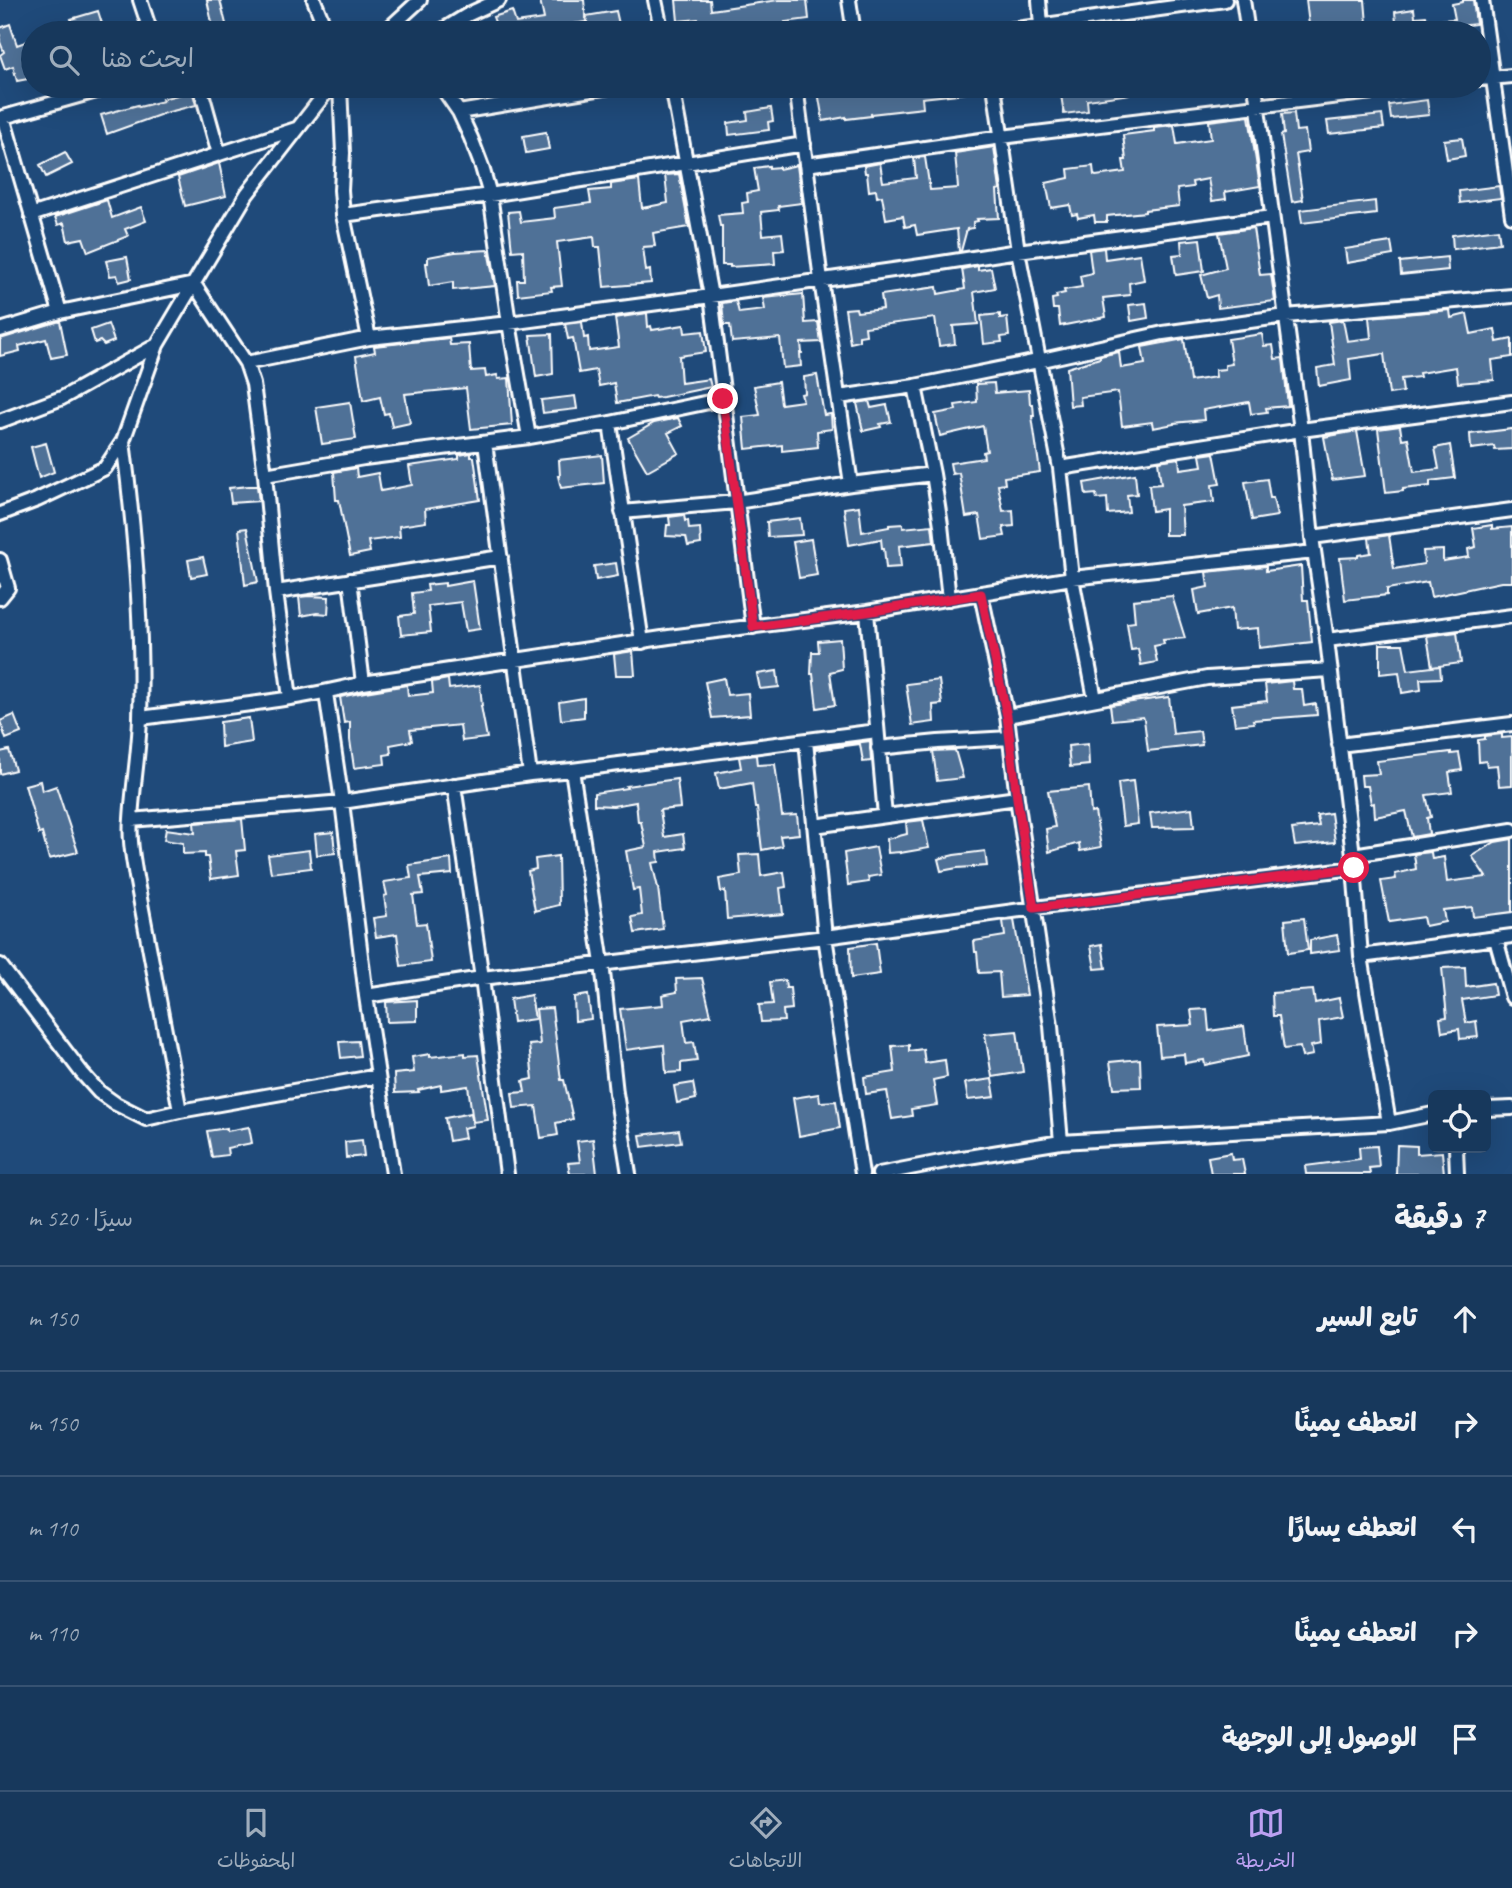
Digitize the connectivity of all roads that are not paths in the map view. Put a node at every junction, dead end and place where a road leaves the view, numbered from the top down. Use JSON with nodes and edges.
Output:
{"nodes":[{"id":1,"x":140,"y":0,"type":"edge"},
{"id":2,"x":314,"y":0,"type":"edge"},
{"id":3,"x":420,"y":0,"type":"edge"},
{"id":4,"x":499,"y":0,"type":"edge"},
{"id":5,"x":655,"y":0,"type":"edge"},
{"id":6,"x":849,"y":0,"type":"edge"},
{"id":7,"x":1039,"y":0,"type":"edge"},
{"id":8,"x":1224,"y":0,"type":"edge"},
{"id":9,"x":1243,"y":0,"type":"edge"},
{"id":10,"x":1482,"y":0,"type":"edge"},
{"id":11,"x":1129,"y":6,"type":"edge"},
{"id":12,"x":148,"y":21,"type":"edge"},
{"id":13,"x":322,"y":21,"type":"edge"},
{"id":14,"x":401,"y":21,"type":"edge"},
{"id":15,"x":458,"y":21,"type":"edge"},
{"id":16,"x":659,"y":21,"type":"edge"},
{"id":17,"x":852,"y":21,"type":"edge"},
{"id":18,"x":1041,"y":21,"type":"edge"},
{"id":19,"x":1063,"y":21,"type":"edge"},
{"id":20,"x":1246,"y":21,"type":"edge"},
{"id":21,"x":1485,"y":21,"type":"edge"},
{"id":22,"x":1491,"y":64,"type":"edge"},
{"id":23,"x":1512,"y":76,"type":"edge"},
{"id":24,"x":1493,"y":78,"type":"junction"},
{"id":25,"x":72,"y":98,"type":"edge"},
{"id":26,"x":203,"y":98,"type":"edge"},
{"id":27,"x":321,"y":98,"type":"edge"},
{"id":28,"x":341,"y":98,"type":"edge"},
{"id":29,"x":449,"y":98,"type":"edge"},
{"id":30,"x":543,"y":98,"type":"edge"},
{"id":31,"x":674,"y":98,"type":"edge"},
{"id":32,"x":798,"y":98,"type":"edge"},
{"id":33,"x":996,"y":98,"type":"edge"},
{"id":34,"x":1257,"y":98,"type":"edge"},
{"id":35,"x":1323,"y":98,"type":"edge"},
{"id":36,"x":1258,"y":106,"type":"junction"},
{"id":37,"x":459,"y":112,"type":"junction"},
{"id":38,"x":2,"y":118,"type":"edge"},
{"id":39,"x":296,"y":129,"type":"junction"},
{"id":40,"x":1002,"y":137,"type":"junction"},
{"id":41,"x":804,"y":144,"type":"junction"},
{"id":42,"x":219,"y":154,"type":"junction"},
{"id":43,"x":687,"y":162,"type":"junction"},
{"id":44,"x":806,"y":164,"type":"junction"},
{"id":45,"x":1510,"y":184,"type":"edge"},
{"id":46,"x":490,"y":195,"type":"junction"},
{"id":47,"x":32,"y":215,"type":"junction"},
{"id":48,"x":343,"y":215,"type":"junction"},
{"id":49,"x":1512,"y":216,"type":"edge"},
{"id":50,"x":1272,"y":217,"type":"junction"},
{"id":51,"x":1017,"y":251,"type":"junction"},
{"id":52,"x":821,"y":280,"type":"junction"},
{"id":53,"x":194,"y":284,"type":"junction"},
{"id":54,"x":711,"y":296,"type":"junction"},
{"id":55,"x":1512,"y":296,"type":"edge"},
{"id":56,"x":60,"y":312,"type":"junction"},
{"id":57,"x":1286,"y":316,"type":"junction"},
{"id":58,"x":509,"y":323,"type":"junction"},
{"id":59,"x":0,"y":330,"type":"edge"},
{"id":60,"x":369,"y":338,"type":"junction"},
{"id":61,"x":157,"y":345,"type":"junction"},
{"id":62,"x":1038,"y":361,"type":"junction"},
{"id":63,"x":246,"y":363,"type":"junction"},
{"id":64,"x":915,"y":386,"type":"junction"},
{"id":65,"x":839,"y":397,"type":"junction"},
{"id":66,"x":723,"y":399,"type":"junction"},
{"id":67,"x":1512,"y":402,"type":"edge"},
{"id":68,"x":0,"y":421,"type":"edge"},
{"id":69,"x":610,"y":423,"type":"junction"},
{"id":70,"x":1301,"y":430,"type":"junction"},
{"id":71,"x":529,"y":437,"type":"junction"},
{"id":72,"x":123,"y":441,"type":"junction"},
{"id":73,"x":485,"y":443,"type":"junction"},
{"id":74,"x":1060,"y":468,"type":"junction"},
{"id":75,"x":933,"y":474,"type":"junction"},
{"id":76,"x":265,"y":475,"type":"junction"},
{"id":77,"x":851,"y":484,"type":"junction"},
{"id":78,"x":736,"y":502,"type":"junction"},
{"id":79,"x":1512,"y":510,"type":"edge"},
{"id":80,"x":622,"y":512,"type":"junction"},
{"id":81,"x":0,"y":514,"type":"edge"},
{"id":82,"x":1312,"y":537,"type":"junction"},
{"id":83,"x":1314,"y":552,"type":"junction"},
{"id":84,"x":501,"y":557,"type":"junction"},
{"id":85,"x":0,"y":559,"type":"edge"},
{"id":86,"x":1072,"y":578,"type":"junction"},
{"id":87,"x":350,"y":580,"type":"junction"},
{"id":88,"x":276,"y":592,"type":"junction"},
{"id":89,"x":981,"y":594,"type":"junction"},
{"id":90,"x":0,"y":598,"type":"edge"},
{"id":91,"x":949,"y":599,"type":"junction"},
{"id":92,"x":867,"y":612,"type":"junction"},
{"id":93,"x":1512,"y":615,"type":"edge"},
{"id":94,"x":753,"y":627,"type":"junction"},
{"id":95,"x":1327,"y":640,"type":"junction"},
{"id":96,"x":642,"y":642,"type":"junction"},
{"id":97,"x":516,"y":661,"type":"junction"},
{"id":98,"x":1329,"y":670,"type":"junction"},
{"id":99,"x":363,"y":683,"type":"junction"},
{"id":100,"x":326,"y":693,"type":"junction"},
{"id":101,"x":290,"y":698,"type":"junction"},
{"id":102,"x":1095,"y":699,"type":"junction"},
{"id":103,"x":1007,"y":716,"type":"junction"},
{"id":104,"x":140,"y":718,"type":"junction"},
{"id":105,"x":1512,"y":724,"type":"edge"},
{"id":106,"x":877,"y":732,"type":"junction"},
{"id":107,"x":1010,"y":738,"type":"junction"},
{"id":108,"x":806,"y":741,"type":"junction"},
{"id":109,"x":1339,"y":745,"type":"junction"},
{"id":110,"x":878,"y":748,"type":"junction"},
{"id":111,"x":572,"y":770,"type":"junction"},
{"id":112,"x":530,"y":774,"type":"junction"},
{"id":113,"x":454,"y":785,"type":"junction"},
{"id":114,"x":1017,"y":798,"type":"junction"},
{"id":115,"x":342,"y":802,"type":"junction"},
{"id":116,"x":885,"y":816,"type":"junction"},
{"id":117,"x":131,"y":820,"type":"junction"},
{"id":118,"x":814,"y":826,"type":"junction"},
{"id":119,"x":1512,"y":830,"type":"edge"},
{"id":120,"x":1353,"y":862,"type":"junction"},
{"id":121,"x":1034,"y":908,"type":"junction"},
{"id":122,"x":1512,"y":936,"type":"edge"},
{"id":123,"x":825,"y":937,"type":"junction"},
{"id":124,"x":1496,"y":939,"type":"junction"},
{"id":125,"x":1361,"y":956,"type":"junction"},
{"id":126,"x":602,"y":962,"type":"junction"},
{"id":127,"x":0,"y":965,"type":"edge"},
{"id":128,"x":482,"y":978,"type":"junction"},
{"id":129,"x":366,"y":996,"type":"junction"},
{"id":130,"x":1512,"y":997,"type":"edge"},
{"id":131,"x":378,"y":1076,"type":"junction"},
{"id":132,"x":1512,"y":1108,"type":"edge"},
{"id":133,"x":1491,"y":1109,"type":"edge"},
{"id":134,"x":180,"y":1111,"type":"junction"},
{"id":135,"x":1428,"y":1115,"type":"edge"},
{"id":136,"x":1389,"y":1123,"type":"junction"},
{"id":137,"x":1061,"y":1142,"type":"junction"},
{"id":138,"x":1457,"y":1153,"type":"edge"},
{"id":139,"x":956,"y":1159,"type":"junction"},
{"id":140,"x":393,"y":1174,"type":"edge"},
{"id":141,"x":507,"y":1174,"type":"edge"},
{"id":142,"x":629,"y":1174,"type":"edge"},
{"id":143,"x":862,"y":1174,"type":"edge"},
{"id":144,"x":880,"y":1174,"type":"edge"},
{"id":145,"x":959,"y":1174,"type":"edge"},
{"id":146,"x":1457,"y":1174,"type":"edge"}],
"edges":[{"from":1,"to":12,"type":"street"},
{"from":2,"to":13,"type":"street"},
{"from":3,"to":14,"type":"street"},
{"from":4,"to":15,"type":"street"},
{"from":5,"to":16,"type":"street"},
{"from":6,"to":17,"type":"street"},
{"from":7,"to":18,"type":"street"},
{"from":8,"to":11,"type":"street"},
{"from":9,"to":20,"type":"street"},
{"from":10,"to":21,"type":"street"},
{"from":11,"to":19,"type":"street"},
{"from":22,"to":24,"type":"street"},
{"from":23,"to":24,"type":"street"},
{"from":24,"to":45,"type":"street"},
{"from":25,"to":38,"type":"street"},
{"from":26,"to":42,"type":"street"},
{"from":27,"to":39,"type":"street"},
{"from":28,"to":48,"type":"street"},
{"from":29,"to":37,"type":"street"},
{"from":30,"to":37,"type":"street"},
{"from":31,"to":43,"type":"street"},
{"from":32,"to":41,"type":"street"},
{"from":33,"to":40,"type":"street"},
{"from":34,"to":36,"type":"street"},
{"from":35,"to":36,"type":"street"},
{"from":36,"to":40,"type":"street"},
{"from":36,"to":50,"type":"street"},
{"from":37,"to":46,"type":"street"},
{"from":38,"to":47,"type":"street"},
{"from":39,"to":42,"type":"street"},
{"from":39,"to":53,"type":"street"},
{"from":40,"to":44,"type":"street"},
{"from":40,"to":51,"type":"street"},
{"from":41,"to":43,"type":"street"},
{"from":41,"to":44,"type":"street"},
{"from":42,"to":47,"type":"street"},
{"from":43,"to":46,"type":"street"},
{"from":43,"to":54,"type":"street"},
{"from":44,"to":52,"type":"street"},
{"from":45,"to":49,"type":"street"},
{"from":46,"to":48,"type":"street"},
{"from":46,"to":58,"type":"street"},
{"from":47,"to":56,"type":"street"},
{"from":48,"to":60,"type":"street"},
{"from":50,"to":51,"type":"street"},
{"from":50,"to":57,"type":"street"},
{"from":51,"to":52,"type":"street"},
{"from":51,"to":62,"type":"street"},
{"from":52,"to":54,"type":"street"},
{"from":52,"to":65,"type":"street"},
{"from":53,"to":56,"type":"street"},
{"from":53,"to":61,"type":"street"},
{"from":53,"to":63,"type":"street"},
{"from":54,"to":58,"type":"street"},
{"from":54,"to":66,"type":"street"},
{"from":55,"to":57,"type":"street"},
{"from":56,"to":59,"type":"street"},
{"from":57,"to":62,"type":"street"},
{"from":57,"to":70,"type":"street"},
{"from":58,"to":60,"type":"street"},
{"from":58,"to":71,"type":"street"},
{"from":60,"to":63,"type":"street"},
{"from":61,"to":68,"type":"street"},
{"from":61,"to":72,"type":"street"},
{"from":62,"to":64,"type":"street"},
{"from":62,"to":74,"type":"street"},
{"from":63,"to":76,"type":"street"},
{"from":64,"to":65,"type":"street"},
{"from":64,"to":75,"type":"street"},
{"from":65,"to":77,"type":"street"},
{"from":66,"to":69,"type":"street"},
{"from":66,"to":78,"type":"street"},
{"from":67,"to":70,"type":"street"},
{"from":69,"to":71,"type":"street"},
{"from":69,"to":80,"type":"street"},
{"from":70,"to":74,"type":"street"},
{"from":70,"to":82,"type":"street"},
{"from":71,"to":73,"type":"street"},
{"from":72,"to":81,"type":"street"},
{"from":72,"to":104,"type":"street"},
{"from":73,"to":76,"type":"street"},
{"from":73,"to":84,"type":"street"},
{"from":74,"to":86,"type":"street"},
{"from":75,"to":77,"type":"street"},
{"from":75,"to":91,"type":"street"},
{"from":76,"to":88,"type":"street"},
{"from":77,"to":78,"type":"street"},
{"from":78,"to":80,"type":"street"},
{"from":78,"to":94,"type":"street"},
{"from":79,"to":82,"type":"street"},
{"from":80,"to":96,"type":"street"},
{"from":82,"to":83,"type":"street"},
{"from":83,"to":86,"type":"street"},
{"from":83,"to":95,"type":"street"},
{"from":84,"to":87,"type":"street"},
{"from":84,"to":97,"type":"street"},
{"from":85,"to":90,"type":"street"},
{"from":86,"to":89,"type":"street"},
{"from":86,"to":102,"type":"street"},
{"from":87,"to":88,"type":"street"},
{"from":87,"to":99,"type":"street"},
{"from":88,"to":101,"type":"street"},
{"from":89,"to":91,"type":"street"},
{"from":89,"to":103,"type":"street"},
{"from":91,"to":92,"type":"street"},
{"from":92,"to":94,"type":"street"},
{"from":92,"to":106,"type":"street"},
{"from":93,"to":95,"type":"street"},
{"from":94,"to":96,"type":"street"},
{"from":95,"to":98,"type":"street"},
{"from":96,"to":97,"type":"street"},
{"from":97,"to":99,"type":"street"},
{"from":97,"to":112,"type":"street"},
{"from":98,"to":102,"type":"street"},
{"from":98,"to":109,"type":"street"},
{"from":99,"to":100,"type":"street"},
{"from":100,"to":101,"type":"street"},
{"from":100,"to":115,"type":"street"},
{"from":101,"to":104,"type":"street"},
{"from":102,"to":103,"type":"street"},
{"from":103,"to":107,"type":"street"},
{"from":104,"to":117,"type":"street"},
{"from":105,"to":109,"type":"street"},
{"from":106,"to":108,"type":"street"},
{"from":106,"to":110,"type":"street"},
{"from":107,"to":110,"type":"street"},
{"from":107,"to":114,"type":"street"},
{"from":108,"to":111,"type":"street"},
{"from":108,"to":118,"type":"street"},
{"from":109,"to":120,"type":"street"},
{"from":110,"to":116,"type":"street"},
{"from":111,"to":112,"type":"street"},
{"from":111,"to":126,"type":"street"},
{"from":112,"to":113,"type":"street"},
{"from":113,"to":115,"type":"street"},
{"from":113,"to":128,"type":"street"},
{"from":114,"to":116,"type":"street"},
{"from":114,"to":121,"type":"street"},
{"from":115,"to":117,"type":"street"},
{"from":115,"to":129,"type":"street"},
{"from":116,"to":118,"type":"street"},
{"from":117,"to":134,"type":"street"},
{"from":118,"to":123,"type":"street"},
{"from":119,"to":120,"type":"street"},
{"from":120,"to":121,"type":"street"},
{"from":120,"to":125,"type":"street"},
{"from":121,"to":123,"type":"street"},
{"from":121,"to":137,"type":"street"},
{"from":122,"to":124,"type":"street"},
{"from":123,"to":126,"type":"street"},
{"from":123,"to":143,"type":"street"},
{"from":124,"to":125,"type":"street"},
{"from":124,"to":130,"type":"street"},
{"from":125,"to":136,"type":"street"},
{"from":126,"to":128,"type":"street"},
{"from":126,"to":142,"type":"street"},
{"from":127,"to":134,"type":"street"},
{"from":128,"to":129,"type":"street"},
{"from":128,"to":141,"type":"street"},
{"from":129,"to":131,"type":"street"},
{"from":131,"to":134,"type":"street"},
{"from":131,"to":140,"type":"street"},
{"from":132,"to":133,"type":"street"},
{"from":135,"to":136,"type":"street"},
{"from":136,"to":137,"type":"street"},
{"from":137,"to":139,"type":"street"},
{"from":138,"to":146,"type":"street"},
{"from":139,"to":144,"type":"street"},
{"from":139,"to":145,"type":"street"}]}
